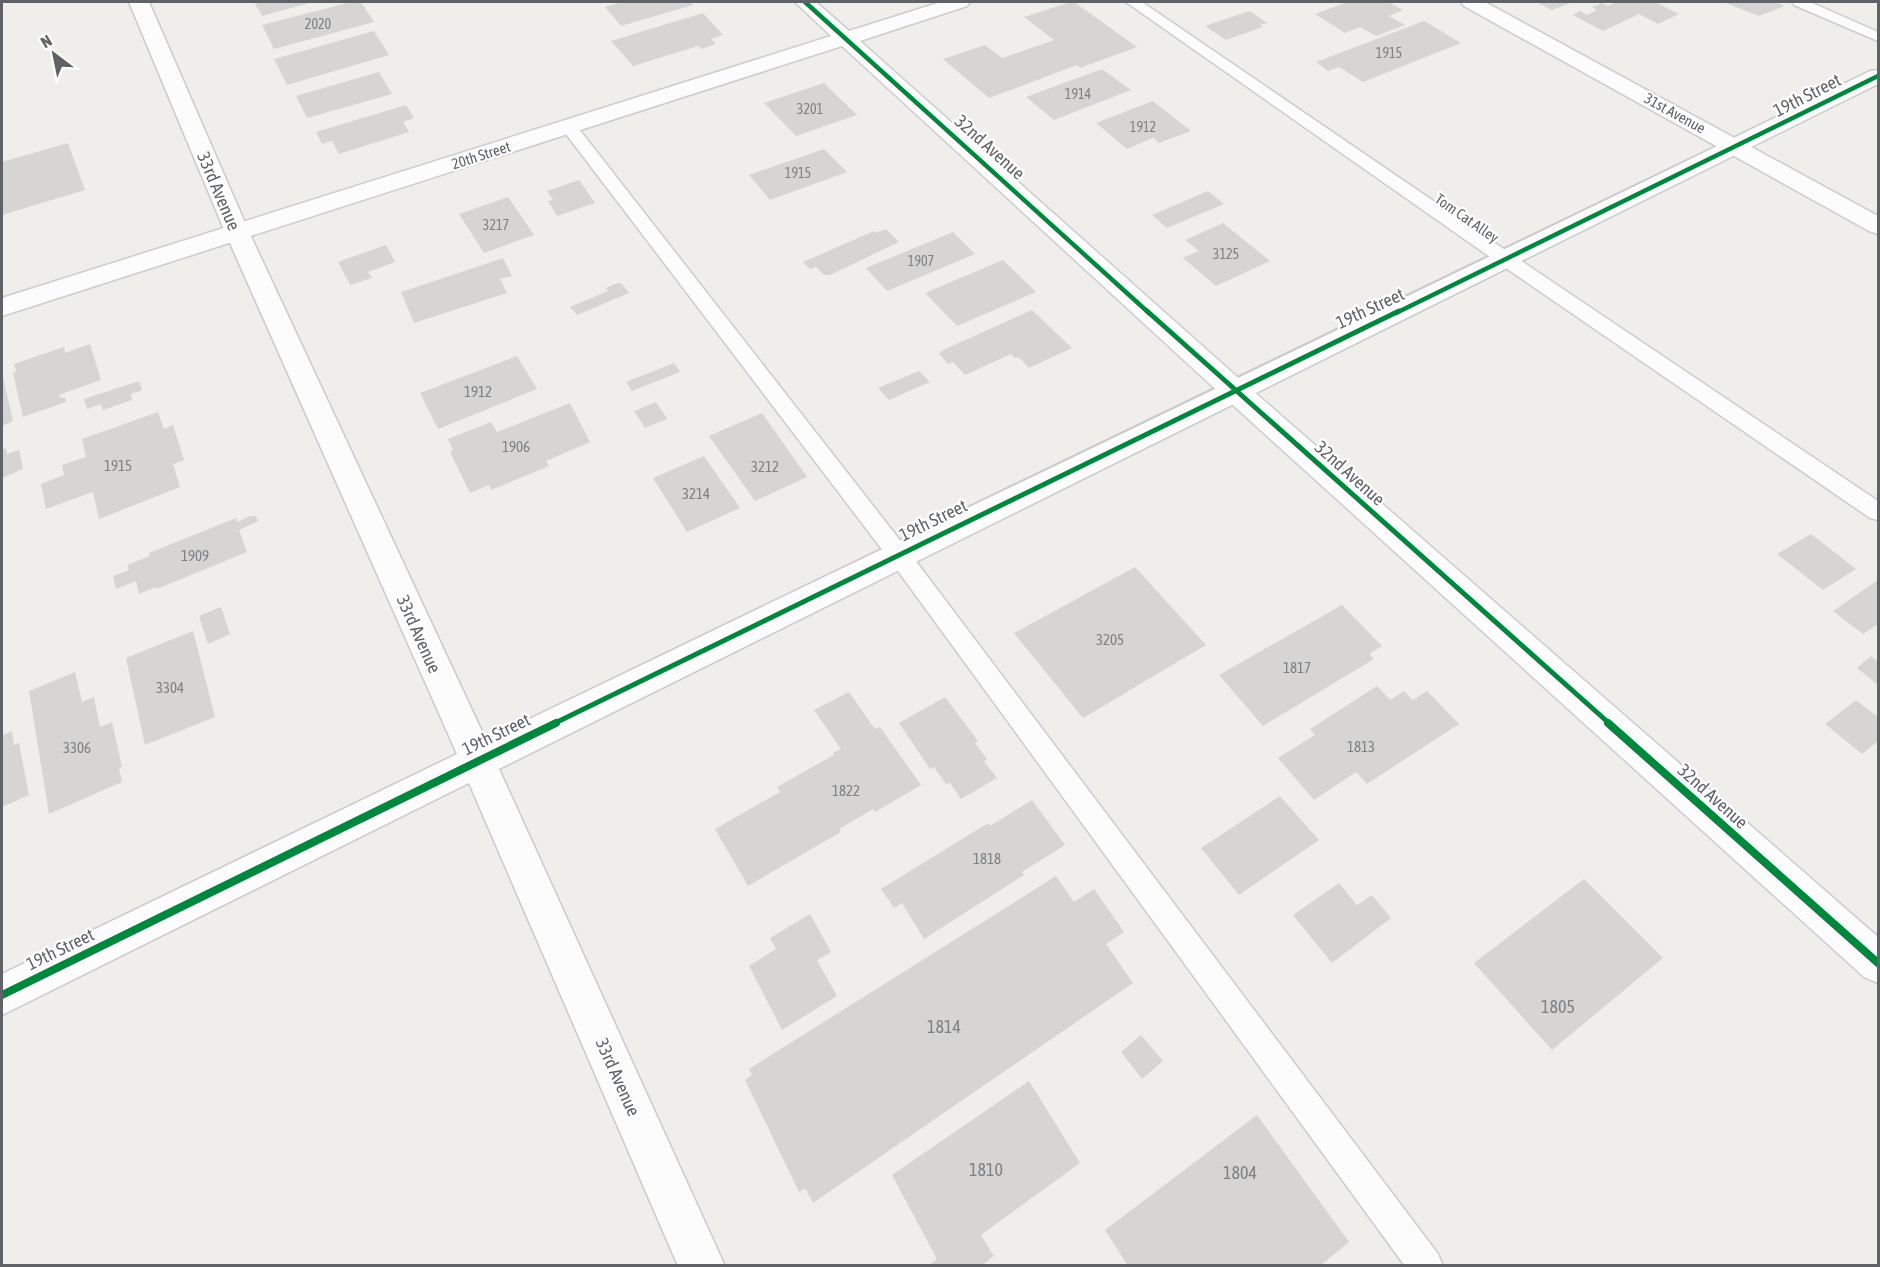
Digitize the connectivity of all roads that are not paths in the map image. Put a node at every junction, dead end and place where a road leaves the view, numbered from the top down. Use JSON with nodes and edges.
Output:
{"nodes":[{"id":1,"x":139,"y":2,"type":"edge"},
{"id":2,"x":805,"y":2,"type":"edge"},
{"id":3,"x":960,"y":2,"type":"edge"},
{"id":4,"x":1133,"y":2,"type":"edge"},
{"id":5,"x":1471,"y":2,"type":"edge"},
{"id":6,"x":1799,"y":2,"type":"edge"},
{"id":7,"x":1878,"y":37,"type":"edge"},
{"id":8,"x":847,"y":38,"type":"junction"},
{"id":9,"x":1878,"y":76,"type":"edge"},
{"id":10,"x":569,"y":127,"type":"junction"},
{"id":11,"x":1737,"y":147,"type":"junction"},
{"id":12,"x":1878,"y":226,"type":"edge"},
{"id":13,"x":237,"y":232,"type":"junction"},
{"id":14,"x":1507,"y":260,"type":"junction"},
{"id":15,"x":2,"y":308,"type":"edge"},
{"id":16,"x":1234,"y":390,"type":"junction"},
{"id":17,"x":1878,"y":512,"type":"edge"},
{"id":18,"x":898,"y":554,"type":"junction"},
{"id":19,"x":477,"y":760,"type":"junction"},
{"id":20,"x":1878,"y":963,"type":"edge"},
{"id":21,"x":2,"y":995,"type":"edge"},
{"id":22,"x":702,"y":1266,"type":"edge"},
{"id":23,"x":1426,"y":1266,"type":"edge"}],
"edges":[{"from":1,"to":13,"type":"street","name":"33rd Avenue"},
{"from":2,"to":8,"type":"street","name":"32nd Avenue"},
{"from":3,"to":8,"type":"street","name":"20th Street"},
{"from":4,"to":14,"type":"lane","name":"Tom Cat Alley"},
{"from":5,"to":11,"type":"street","name":"31st Avenue"},
{"from":6,"to":7,"type":"lane"},
{"from":8,"to":10,"type":"street","name":"20th Street"},
{"from":8,"to":16,"type":"street","name":"32nd Avenue"},
{"from":9,"to":11,"type":"street","name":"19th Street"},
{"from":10,"to":13,"type":"street","name":"20th Street"},
{"from":10,"to":18,"type":"lane"},
{"from":11,"to":12,"type":"street","name":"31st Avenue"},
{"from":11,"to":14,"type":"street","name":"19th Street"},
{"from":13,"to":15,"type":"street","name":"20th Street"},
{"from":13,"to":19,"type":"street","name":"33rd Avenue"},
{"from":14,"to":16,"type":"street","name":"19th Street"},
{"from":14,"to":17,"type":"lane","name":"Tom Cat Alley"},
{"from":16,"to":18,"type":"street","name":"19th Street"},
{"from":16,"to":20,"type":"street","name":"32nd Avenue"},
{"from":18,"to":19,"type":"street","name":"19th Street"},
{"from":18,"to":23,"type":"lane"},
{"from":19,"to":21,"type":"street","name":"19th Street"},
{"from":19,"to":22,"type":"street","name":"33rd Avenue"}]}
